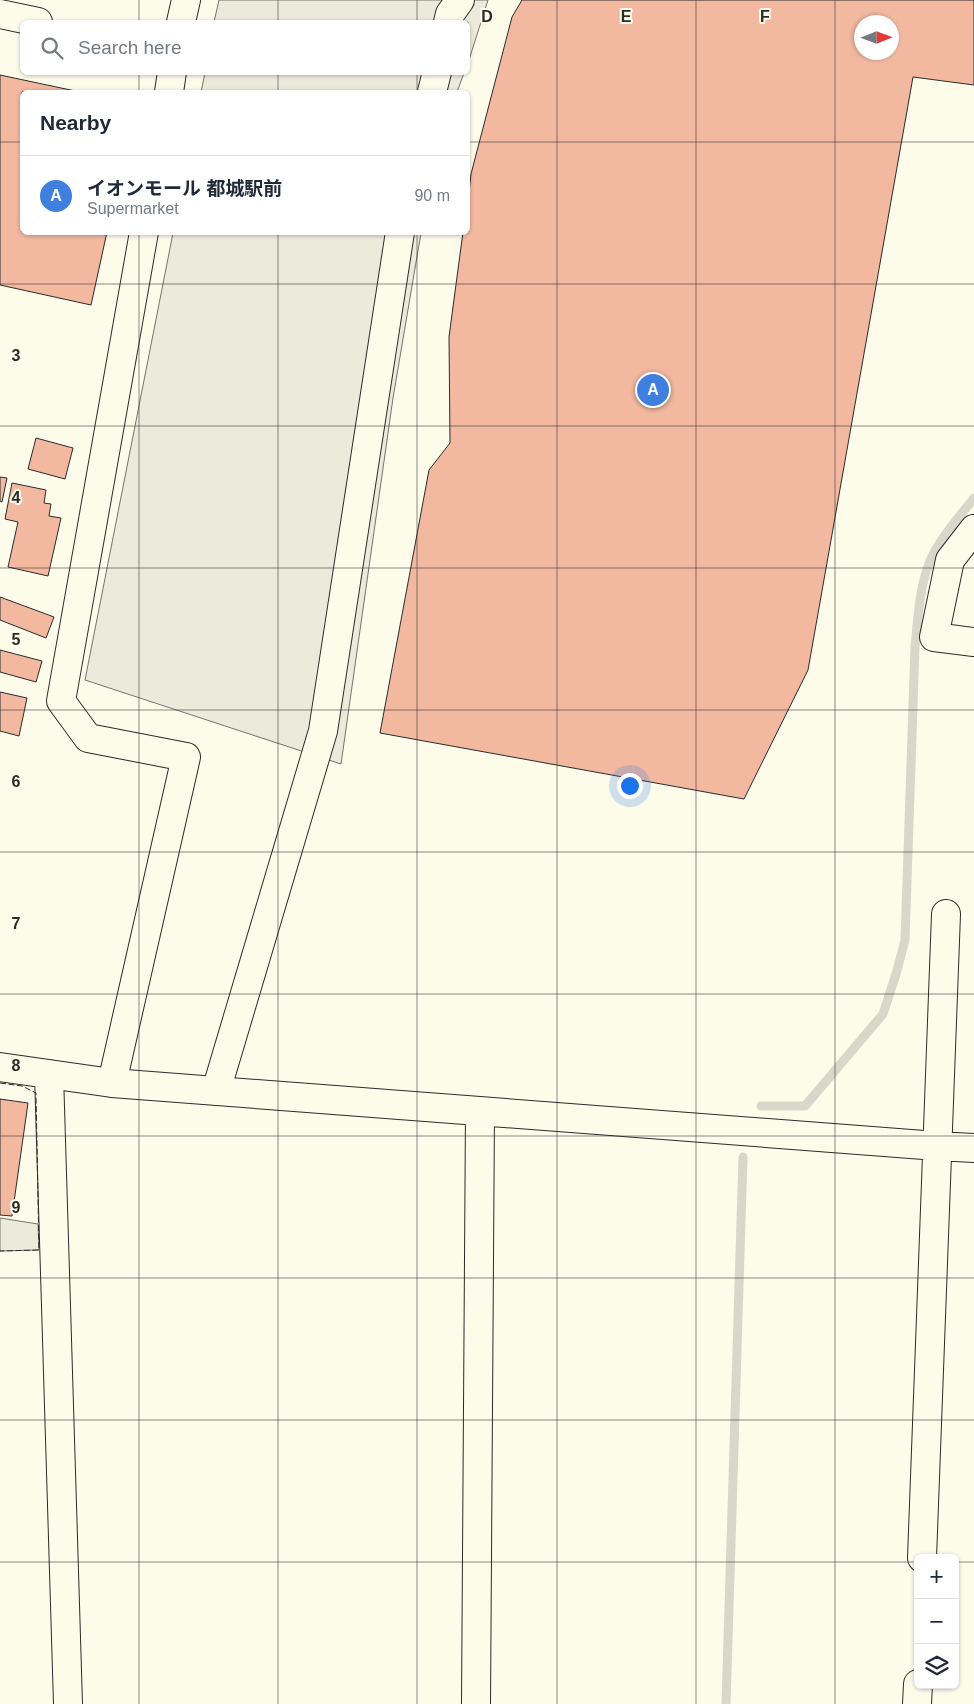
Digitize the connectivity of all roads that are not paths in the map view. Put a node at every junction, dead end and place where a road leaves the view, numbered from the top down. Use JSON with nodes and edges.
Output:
{"nodes":[{"id":1,"x":186,"y":0,"type":"edge"},
{"id":2,"x":460,"y":0,"type":"edge"},
{"id":3,"x":0,"y":14,"type":"edge"},
{"id":4,"x":28,"y":20,"type":"edge"},
{"id":5,"x":181,"y":20,"type":"edge"},
{"id":6,"x":448,"y":20,"type":"edge"},
{"id":7,"x":172,"y":75,"type":"edge"},
{"id":8,"x":436,"y":75,"type":"edge"},
{"id":9,"x":169,"y":90,"type":"edge"},
{"id":10,"x":432,"y":90,"type":"edge"},
{"id":11,"x":143,"y":235,"type":"edge"},
{"id":12,"x":400,"y":235,"type":"edge"},
{"id":13,"x":974,"y":529,"type":"edge"},
{"id":14,"x":974,"y":642,"type":"edge"},
{"id":15,"x":946,"y":914,"type":"dead end"},
{"id":16,"x":0,"y":1067,"type":"edge"},
{"id":17,"x":49,"y":1074,"type":"junction"},
{"id":18,"x":112,"y":1083,"type":"junction"},
{"id":19,"x":216,"y":1091,"type":"junction"},
{"id":20,"x":480,"y":1111,"type":"junction"},
{"id":21,"x":937,"y":1146,"type":"junction"},
{"id":22,"x":974,"y":1148,"type":"edge"},
{"id":23,"x":922,"y":1554,"type":"edge"},
{"id":24,"x":918,"y":1689,"type":"edge"},
{"id":25,"x":68,"y":1704,"type":"edge"},
{"id":26,"x":476,"y":1704,"type":"edge"},
{"id":27,"x":917,"y":1704,"type":"edge"}],
"edges":[{"from":1,"to":5,"type":"street"},
{"from":2,"to":6,"type":"street"},
{"from":3,"to":4,"type":"street"},
{"from":7,"to":9,"type":"street"},
{"from":8,"to":10,"type":"street"},
{"from":11,"to":18,"type":"street"},
{"from":12,"to":19,"type":"street"},
{"from":13,"to":14,"type":"street"},
{"from":15,"to":21,"type":"street"},
{"from":16,"to":17,"type":"street"},
{"from":17,"to":18,"type":"street"},
{"from":17,"to":25,"type":"street"},
{"from":18,"to":19,"type":"street"},
{"from":19,"to":20,"type":"street"},
{"from":20,"to":21,"type":"street"},
{"from":20,"to":26,"type":"street"},
{"from":21,"to":22,"type":"street"},
{"from":21,"to":23,"type":"street"},
{"from":24,"to":27,"type":"street"}]}
